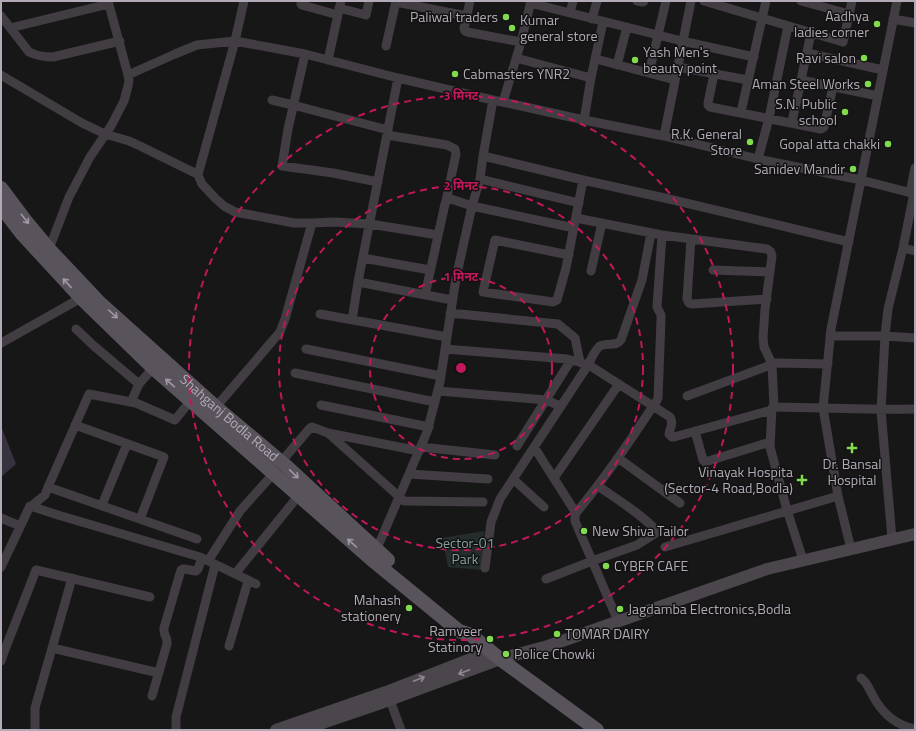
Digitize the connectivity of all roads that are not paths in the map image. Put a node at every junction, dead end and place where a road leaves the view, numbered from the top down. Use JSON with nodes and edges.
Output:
{"nodes":[{"id":1,"x":244,"y":1,"type":"edge"},
{"id":2,"x":302,"y":1,"type":"edge"},
{"id":3,"x":369,"y":1,"type":"edge"},
{"id":4,"x":396,"y":1,"type":"edge"},
{"id":5,"x":470,"y":1,"type":"edge"},
{"id":6,"x":573,"y":1,"type":"edge"},
{"id":7,"x":597,"y":1,"type":"edge"},
{"id":8,"x":637,"y":1,"type":"edge"},
{"id":9,"x":644,"y":1,"type":"edge"},
{"id":10,"x":666,"y":1,"type":"edge"},
{"id":11,"x":691,"y":1,"type":"edge"},
{"id":12,"x":704,"y":1,"type":"edge"},
{"id":13,"x":766,"y":1,"type":"edge"},
{"id":14,"x":801,"y":1,"type":"edge"},
{"id":15,"x":852,"y":1,"type":"edge"},
{"id":16,"x":897,"y":1,"type":"edge"},
{"id":17,"x":109,"y":2,"type":"edge"},
{"id":18,"x":531,"y":2,"type":"edge"},
{"id":19,"x":818,"y":3,"type":"edge"},
{"id":20,"x":728,"y":4,"type":"edge"},
{"id":21,"x":340,"y":8,"type":"edge"},
{"id":22,"x":570,"y":13,"type":"junction"},
{"id":23,"x":849,"y":14,"type":"junction"},
{"id":24,"x":1,"y":16,"type":"edge"},
{"id":25,"x":467,"y":16,"type":"junction"},
{"id":26,"x":763,"y":18,"type":"junction"},
{"id":27,"x":592,"y":19,"type":"junction"},
{"id":28,"x":894,"y":19,"type":"junction"},
{"id":29,"x":604,"y":22,"type":"junction"},
{"id":30,"x":915,"y":23,"type":"edge"},
{"id":31,"x":788,"y":26,"type":"junction"},
{"id":32,"x":627,"y":27,"type":"junction"},
{"id":33,"x":10,"y":28,"type":"junction"},
{"id":34,"x":811,"y":33,"type":"junction"},
{"id":35,"x":658,"y":35,"type":"junction"},
{"id":36,"x":120,"y":41,"type":"junction"},
{"id":37,"x":235,"y":41,"type":"junction"},
{"id":38,"x":682,"y":41,"type":"junction"},
{"id":39,"x":521,"y":42,"type":"junction"},
{"id":40,"x":386,"y":46,"type":"dead end"},
{"id":41,"x":807,"y":53,"type":"junction"},
{"id":42,"x":305,"y":54,"type":"junction"},
{"id":43,"x":754,"y":57,"type":"junction"},
{"id":44,"x":516,"y":58,"type":"junction"},
{"id":45,"x":596,"y":59,"type":"junction"},
{"id":46,"x":328,"y":60,"type":"junction"},
{"id":47,"x":617,"y":65,"type":"junction"},
{"id":48,"x":678,"y":67,"type":"junction"},
{"id":49,"x":883,"y":70,"type":"junction"},
{"id":50,"x":649,"y":73,"type":"junction"},
{"id":51,"x":714,"y":74,"type":"junction"},
{"id":52,"x":1,"y":75,"type":"edge"},
{"id":53,"x":128,"y":75,"type":"junction"},
{"id":54,"x":398,"y":78,"type":"junction"},
{"id":55,"x":592,"y":78,"type":"junction"},
{"id":56,"x":675,"y":80,"type":"junction"},
{"id":57,"x":748,"y":80,"type":"junction"},
{"id":58,"x":801,"y":80,"type":"junction"},
{"id":59,"x":833,"y":87,"type":"junction"},
{"id":60,"x":878,"y":96,"type":"junction"},
{"id":61,"x":272,"y":100,"type":"dead end"},
{"id":62,"x":493,"y":100,"type":"junction"},
{"id":63,"x":504,"y":102,"type":"junction"},
{"id":64,"x":293,"y":104,"type":"junction"},
{"id":65,"x":741,"y":112,"type":"junction"},
{"id":66,"x":769,"y":118,"type":"junction"},
{"id":67,"x":584,"y":120,"type":"junction"},
{"id":68,"x":792,"y":122,"type":"junction"},
{"id":69,"x":388,"y":132,"type":"junction"},
{"id":70,"x":105,"y":134,"type":"junction"},
{"id":71,"x":664,"y":136,"type":"junction"},
{"id":72,"x":483,"y":156,"type":"junction"},
{"id":73,"x":758,"y":159,"type":"junction"},
{"id":74,"x":915,"y":168,"type":"edge"},
{"id":75,"x":197,"y":173,"type":"junction"},
{"id":76,"x":480,"y":179,"type":"junction"},
{"id":77,"x":583,"y":180,"type":"junction"},
{"id":78,"x":860,"y":180,"type":"junction"},
{"id":79,"x":378,"y":182,"type":"junction"},
{"id":80,"x":1,"y":188,"type":"edge"},
{"id":81,"x":913,"y":193,"type":"edge"},
{"id":82,"x":446,"y":201,"type":"junction"},
{"id":83,"x":579,"y":203,"type":"junction"},
{"id":84,"x":472,"y":206,"type":"junction"},
{"id":85,"x":1,"y":207,"type":"edge"},
{"id":86,"x":312,"y":223,"type":"junction"},
{"id":87,"x":575,"y":223,"type":"junction"},
{"id":88,"x":602,"y":223,"type":"junction"},
{"id":89,"x":370,"y":224,"type":"junction"},
{"id":90,"x":651,"y":233,"type":"junction"},
{"id":91,"x":438,"y":235,"type":"junction"},
{"id":92,"x":662,"y":236,"type":"junction"},
{"id":93,"x":691,"y":239,"type":"junction"},
{"id":94,"x":849,"y":242,"type":"junction"},
{"id":95,"x":903,"y":248,"type":"junction"},
{"id":96,"x":49,"y":249,"type":"junction"},
{"id":97,"x":915,"y":251,"type":"edge"},
{"id":98,"x":569,"y":255,"type":"junction"},
{"id":99,"x":363,"y":258,"type":"junction"},
{"id":100,"x":430,"y":270,"type":"junction"},
{"id":101,"x":713,"y":270,"type":"dead end"},
{"id":102,"x":591,"y":271,"type":"dead end"},
{"id":103,"x":770,"y":272,"type":"junction"},
{"id":104,"x":358,"y":282,"type":"junction"},
{"id":105,"x":425,"y":295,"type":"junction"},
{"id":106,"x":81,"y":298,"type":"junction"},
{"id":107,"x":767,"y":299,"type":"junction"},
{"id":108,"x":452,"y":300,"type":"junction"},
{"id":109,"x":450,"y":313,"type":"junction"},
{"id":110,"x":320,"y":314,"type":"dead end"},
{"id":111,"x":352,"y":320,"type":"junction"},
{"id":112,"x":76,"y":329,"type":"dead end"},
{"id":113,"x":830,"y":336,"type":"junction"},
{"id":114,"x":885,"y":336,"type":"junction"},
{"id":115,"x":447,"y":337,"type":"junction"},
{"id":116,"x":915,"y":338,"type":"edge"},
{"id":117,"x":1,"y":343,"type":"edge"},
{"id":118,"x":306,"y":349,"type":"dead end"},
{"id":119,"x":444,"y":349,"type":"junction"},
{"id":120,"x":580,"y":363,"type":"junction"},
{"id":121,"x":772,"y":364,"type":"junction"},
{"id":122,"x":828,"y":364,"type":"junction"},
{"id":123,"x":153,"y":368,"type":"junction"},
{"id":124,"x":295,"y":373,"type":"dead end"},
{"id":125,"x":441,"y":376,"type":"junction"},
{"id":126,"x":139,"y":384,"type":"junction"},
{"id":127,"x":620,"y":384,"type":"junction"},
{"id":128,"x":438,"y":391,"type":"junction"},
{"id":129,"x":687,"y":396,"type":"dead end"},
{"id":130,"x":191,"y":400,"type":"junction"},
{"id":131,"x":546,"y":400,"type":"junction"},
{"id":132,"x":132,"y":402,"type":"junction"},
{"id":133,"x":435,"y":402,"type":"junction"},
{"id":134,"x":321,"y":405,"type":"dead end"},
{"id":135,"x":560,"y":406,"type":"junction"},
{"id":136,"x":653,"y":406,"type":"junction"},
{"id":137,"x":216,"y":407,"type":"junction"},
{"id":138,"x":823,"y":408,"type":"junction"},
{"id":139,"x":773,"y":409,"type":"junction"},
{"id":140,"x":915,"y":409,"type":"edge"},
{"id":141,"x":881,"y":410,"type":"junction"},
{"id":142,"x":76,"y":425,"type":"junction"},
{"id":143,"x":429,"y":427,"type":"junction"},
{"id":144,"x":695,"y":431,"type":"junction"},
{"id":145,"x":328,"y":433,"type":"junction"},
{"id":146,"x":770,"y":442,"type":"junction"},
{"id":147,"x":127,"y":444,"type":"junction"},
{"id":148,"x":250,"y":444,"type":"junction"},
{"id":149,"x":517,"y":446,"type":"dead end"},
{"id":150,"x":534,"y":447,"type":"junction"},
{"id":151,"x":420,"y":449,"type":"junction"},
{"id":152,"x":495,"y":455,"type":"dead end"},
{"id":153,"x":618,"y":458,"type":"junction"},
{"id":154,"x":277,"y":467,"type":"junction"},
{"id":155,"x":409,"y":474,"type":"junction"},
{"id":156,"x":554,"y":478,"type":"junction"},
{"id":157,"x":488,"y":479,"type":"dead end"},
{"id":158,"x":513,"y":479,"type":"junction"},
{"id":159,"x":598,"y":486,"type":"junction"},
{"id":160,"x":48,"y":487,"type":"junction"},
{"id":161,"x":298,"y":495,"type":"junction"},
{"id":162,"x":838,"y":496,"type":"junction"},
{"id":163,"x":399,"y":497,"type":"junction"},
{"id":164,"x":483,"y":502,"type":"dead end"},
{"id":165,"x":680,"y":503,"type":"dead end"},
{"id":166,"x":102,"y":505,"type":"junction"},
{"id":167,"x":30,"y":506,"type":"junction"},
{"id":168,"x":544,"y":507,"type":"dead end"},
{"id":169,"x":787,"y":510,"type":"junction"},
{"id":170,"x":576,"y":513,"type":"junction"},
{"id":171,"x":1,"y":518,"type":"edge"},
{"id":172,"x":140,"y":519,"type":"junction"},
{"id":173,"x":20,"y":526,"type":"junction"},
{"id":174,"x":915,"y":534,"type":"edge"},
{"id":175,"x":197,"y":539,"type":"dead end"},
{"id":176,"x":892,"y":539,"type":"junction"},
{"id":177,"x":665,"y":547,"type":"dead end"},
{"id":178,"x":850,"y":549,"type":"junction"},
{"id":179,"x":373,"y":555,"type":"junction"},
{"id":180,"x":592,"y":560,"type":"junction"},
{"id":181,"x":803,"y":560,"type":"junction"},
{"id":182,"x":208,"y":561,"type":"junction"},
{"id":183,"x":1,"y":568,"type":"edge"},
{"id":184,"x":485,"y":568,"type":"dead end"},
{"id":185,"x":235,"y":574,"type":"junction"},
{"id":186,"x":72,"y":578,"type":"junction"},
{"id":187,"x":546,"y":579,"type":"dead end"},
{"id":188,"x":150,"y":597,"type":"dead end"},
{"id":189,"x":618,"y":621,"type":"junction"},
{"id":190,"x":229,"y":646,"type":"dead end"},
{"id":191,"x":52,"y":648,"type":"junction"},
{"id":192,"x":496,"y":655,"type":"junction"},
{"id":193,"x":1,"y":662,"type":"edge"},
{"id":194,"x":159,"y":673,"type":"junction"},
{"id":195,"x":861,"y":678,"type":"dead end"},
{"id":196,"x":152,"y":696,"type":"dead end"},
{"id":197,"x":390,"y":700,"type":"junction"},
{"id":198,"x":915,"y":729,"type":"edge"},
{"id":199,"x":35,"y":730,"type":"edge"},
{"id":200,"x":176,"y":730,"type":"edge"},
{"id":201,"x":276,"y":730,"type":"edge"},
{"id":202,"x":302,"y":730,"type":"edge"},
{"id":203,"x":401,"y":730,"type":"edge"},
{"id":204,"x":597,"y":730,"type":"edge"}],
"edges":[{"from":1,"to":37,"type":"street"},
{"from":2,"to":21,"type":"street"},
{"from":3,"to":21,"type":"street"},
{"from":4,"to":25,"type":"street"},
{"from":4,"to":40,"type":"street"},
{"from":5,"to":25,"type":"street"},
{"from":6,"to":22,"type":"street"},
{"from":7,"to":27,"type":"street"},
{"from":8,"to":9,"type":"street"},
{"from":10,"to":35,"type":"street"},
{"from":11,"to":38,"type":"street"},
{"from":12,"to":20,"type":"street"},
{"from":13,"to":26,"type":"street"},
{"from":14,"to":19,"type":"street"},
{"from":15,"to":23,"type":"street"},
{"from":16,"to":28,"type":"street"},
{"from":17,"to":33,"type":"street"},
{"from":17,"to":36,"type":"street"},
{"from":18,"to":22,"type":"street"},
{"from":18,"to":39,"type":"street"},
{"from":19,"to":23,"type":"street"},
{"from":20,"to":26,"type":"street"},
{"from":21,"to":46,"type":"street"},
{"from":22,"to":27,"type":"street"},
{"from":23,"to":34,"type":"street"},
{"from":24,"to":33,"type":"street"},
{"from":25,"to":39,"type":"street"},
{"from":26,"to":31,"type":"street"},
{"from":26,"to":43,"type":"street"},
{"from":27,"to":29,"type":"street"},
{"from":28,"to":30,"type":"street"},
{"from":28,"to":49,"type":"street"},
{"from":29,"to":32,"type":"street"},
{"from":29,"to":45,"type":"street"},
{"from":31,"to":34,"type":"street"},
{"from":31,"to":66,"type":"street"},
{"from":32,"to":35,"type":"street"},
{"from":32,"to":47,"type":"street"},
{"from":33,"to":36,"type":"street"},
{"from":34,"to":41,"type":"street"},
{"from":35,"to":38,"type":"street"},
{"from":35,"to":50,"type":"street"},
{"from":36,"to":53,"type":"street"},
{"from":37,"to":42,"type":"street"},
{"from":37,"to":53,"type":"street"},
{"from":37,"to":75,"type":"street"},
{"from":38,"to":43,"type":"street"},
{"from":38,"to":48,"type":"street"},
{"from":39,"to":44,"type":"street"},
{"from":41,"to":49,"type":"street"},
{"from":41,"to":58,"type":"street"},
{"from":42,"to":46,"type":"street"},
{"from":42,"to":64,"type":"street"},
{"from":43,"to":57,"type":"street"},
{"from":44,"to":55,"type":"street"},
{"from":44,"to":63,"type":"street"},
{"from":45,"to":47,"type":"street"},
{"from":45,"to":55,"type":"street"},
{"from":46,"to":54,"type":"street"},
{"from":47,"to":50,"type":"street"},
{"from":48,"to":51,"type":"street"},
{"from":48,"to":56,"type":"street"},
{"from":49,"to":60,"type":"street"},
{"from":50,"to":56,"type":"street"},
{"from":51,"to":57,"type":"street"},
{"from":51,"to":65,"type":"street"},
{"from":52,"to":70,"type":"street"},
{"from":53,"to":70,"type":"street"},
{"from":54,"to":62,"type":"street"},
{"from":54,"to":69,"type":"street"},
{"from":55,"to":67,"type":"street"},
{"from":56,"to":71,"type":"street"},
{"from":57,"to":65,"type":"street"},
{"from":58,"to":59,"type":"street"},
{"from":58,"to":68,"type":"street"},
{"from":59,"to":60,"type":"street"},
{"from":59,"to":68,"type":"street"},
{"from":60,"to":78,"type":"street"},
{"from":61,"to":64,"type":"street"},
{"from":62,"to":63,"type":"street"},
{"from":62,"to":72,"type":"street"},
{"from":63,"to":67,"type":"street"},
{"from":64,"to":69,"type":"street"},
{"from":64,"to":79,"type":"street"},
{"from":65,"to":66,"type":"street"},
{"from":66,"to":68,"type":"street"},
{"from":66,"to":73,"type":"street"},
{"from":67,"to":71,"type":"street"},
{"from":69,"to":79,"type":"street"},
{"from":69,"to":82,"type":"street"},
{"from":70,"to":75,"type":"street"},
{"from":70,"to":96,"type":"street"},
{"from":71,"to":73,"type":"street"},
{"from":72,"to":76,"type":"street"},
{"from":72,"to":77,"type":"street"},
{"from":73,"to":78,"type":"street"},
{"from":74,"to":81,"type":"street"},
{"from":75,"to":86,"type":"street"},
{"from":76,"to":83,"type":"street"},
{"from":76,"to":84,"type":"street"},
{"from":77,"to":83,"type":"street"},
{"from":77,"to":94,"type":"street"},
{"from":78,"to":81,"type":"street"},
{"from":78,"to":94,"type":"street"},
{"from":79,"to":89,"type":"street"},
{"from":80,"to":96,"type":"main road","name":"Shahganj Bodla Road","one_way":true},
{"from":81,"to":95,"type":"street"},
{"from":82,"to":84,"type":"street"},
{"from":82,"to":91,"type":"street"},
{"from":83,"to":87,"type":"street"},
{"from":84,"to":87,"type":"street"},
{"from":84,"to":108,"type":"street"},
{"from":106,"to":85,"type":"main road","name":"Shahganj Bodla Road","one_way":true},
{"from":86,"to":89,"type":"street"},
{"from":86,"to":137,"type":"street"},
{"from":87,"to":88,"type":"street"},
{"from":87,"to":98,"type":"street"},
{"from":88,"to":90,"type":"street"},
{"from":88,"to":102,"type":"street"},
{"from":89,"to":91,"type":"street"},
{"from":89,"to":99,"type":"street"},
{"from":90,"to":92,"type":"street"},
{"from":90,"to":120,"type":"street"},
{"from":91,"to":100,"type":"street"},
{"from":92,"to":93,"type":"street"},
{"from":92,"to":136,"type":"street"},
{"from":93,"to":103,"type":"street"},
{"from":93,"to":107,"type":"street"},
{"from":94,"to":113,"type":"street"},
{"from":95,"to":97,"type":"street"},
{"from":95,"to":114,"type":"street"},
{"from":96,"to":137,"type":"main road","name":"Shahganj Bodla Road","one_way":true},
{"from":98,"to":98,"type":"street"},
{"from":99,"to":100,"type":"street"},
{"from":99,"to":104,"type":"street"},
{"from":100,"to":105,"type":"street"},
{"from":101,"to":103,"type":"street"},
{"from":103,"to":107,"type":"street"},
{"from":104,"to":105,"type":"street"},
{"from":104,"to":111,"type":"street"},
{"from":105,"to":108,"type":"street"},
{"from":106,"to":117,"type":"street"},
{"from":106,"to":123,"type":"main road","name":"Shahganj Bodla Road"},
{"from":107,"to":121,"type":"street"},
{"from":108,"to":109,"type":"street"},
{"from":109,"to":115,"type":"street"},
{"from":109,"to":120,"type":"street"},
{"from":110,"to":111,"type":"street"},
{"from":111,"to":115,"type":"street"},
{"from":112,"to":126,"type":"street"},
{"from":113,"to":114,"type":"street"},
{"from":113,"to":122,"type":"street"},
{"from":114,"to":116,"type":"street"},
{"from":114,"to":141,"type":"street"},
{"from":115,"to":119,"type":"street"},
{"from":118,"to":125,"type":"street"},
{"from":119,"to":120,"type":"street"},
{"from":119,"to":125,"type":"street"},
{"from":120,"to":127,"type":"street"},
{"from":120,"to":131,"type":"street"},
{"from":120,"to":135,"type":"street"},
{"from":121,"to":122,"type":"street"},
{"from":121,"to":129,"type":"street"},
{"from":121,"to":139,"type":"street"},
{"from":122,"to":138,"type":"street"},
{"from":123,"to":126,"type":"street"},
{"from":130,"to":123,"type":"main road","name":"Shahganj Bodla Road","one_way":true},
{"from":124,"to":133,"type":"street"},
{"from":125,"to":128,"type":"street"},
{"from":126,"to":132,"type":"street"},
{"from":127,"to":136,"type":"street"},
{"from":127,"to":156,"type":"street"},
{"from":128,"to":131,"type":"street"},
{"from":128,"to":133,"type":"street"},
{"from":130,"to":132,"type":"street"},
{"from":130,"to":148,"type":"main road","name":"Shahganj Bodla Road"},
{"from":131,"to":135,"type":"street"},
{"from":131,"to":149,"type":"street"},
{"from":132,"to":142,"type":"street"},
{"from":133,"to":143,"type":"street"},
{"from":134,"to":143,"type":"street"},
{"from":135,"to":150,"type":"street"},
{"from":136,"to":144,"type":"street"},
{"from":136,"to":153,"type":"street"},
{"from":137,"to":148,"type":"main road","name":"Shahganj Bodla Road"},
{"from":138,"to":139,"type":"street"},
{"from":138,"to":141,"type":"street"},
{"from":138,"to":162,"type":"street"},
{"from":139,"to":144,"type":"street"},
{"from":139,"to":146,"type":"street"},
{"from":140,"to":141,"type":"street"},
{"from":141,"to":176,"type":"street"},
{"from":142,"to":147,"type":"street"},
{"from":142,"to":160,"type":"street"},
{"from":143,"to":151,"type":"street"},
{"from":144,"to":146,"type":"street"},
{"from":145,"to":151,"type":"street"},
{"from":145,"to":154,"type":"street"},
{"from":145,"to":163,"type":"street"},
{"from":146,"to":169,"type":"street"},
{"from":147,"to":166,"type":"street"},
{"from":147,"to":172,"type":"street"},
{"from":148,"to":154,"type":"main road","name":"Shahganj Bodla Road"},
{"from":150,"to":156,"type":"street"},
{"from":150,"to":158,"type":"street"},
{"from":151,"to":152,"type":"street"},
{"from":151,"to":155,"type":"street"},
{"from":153,"to":159,"type":"street"},
{"from":153,"to":165,"type":"street"},
{"from":154,"to":161,"type":"main road","name":"Shahganj Bodla Road"},
{"from":154,"to":179,"type":"main road","name":"Shahganj Bodla Road","one_way":true},
{"from":154,"to":182,"type":"street"},
{"from":155,"to":157,"type":"street"},
{"from":155,"to":163,"type":"street"},
{"from":156,"to":170,"type":"street"},
{"from":158,"to":168,"type":"street"},
{"from":158,"to":184,"type":"street"},
{"from":159,"to":170,"type":"street"},
{"from":159,"to":180,"type":"street"},
{"from":160,"to":166,"type":"street"},
{"from":160,"to":167,"type":"street"},
{"from":179,"to":161,"type":"main road","name":"Shahganj Bodla Road","one_way":true},
{"from":161,"to":185,"type":"street"},
{"from":162,"to":169,"type":"street"},
{"from":162,"to":178,"type":"street"},
{"from":163,"to":164,"type":"street"},
{"from":163,"to":179,"type":"street"},
{"from":166,"to":172,"type":"street"},
{"from":167,"to":173,"type":"street"},
{"from":167,"to":182,"type":"street"},
{"from":169,"to":177,"type":"street"},
{"from":169,"to":181,"type":"street"},
{"from":170,"to":180,"type":"street"},
{"from":171,"to":173,"type":"street"},
{"from":172,"to":175,"type":"street"},
{"from":173,"to":183,"type":"street"},
{"from":174,"to":176,"type":"main road"},
{"from":176,"to":178,"type":"main road"},
{"from":178,"to":181,"type":"main road"},
{"from":179,"to":192,"type":"main road","name":"Shahganj Bodla Road"},
{"from":180,"to":187,"type":"street"},
{"from":180,"to":189,"type":"street"},
{"from":181,"to":189,"type":"main road"},
{"from":182,"to":185,"type":"street"},
{"from":182,"to":194,"type":"street"},
{"from":182,"to":200,"type":"street"},
{"from":185,"to":190,"type":"street"},
{"from":186,"to":188,"type":"street"},
{"from":186,"to":191,"type":"street"},
{"from":186,"to":193,"type":"street"},
{"from":189,"to":192,"type":"main road"},
{"from":191,"to":194,"type":"street"},
{"from":191,"to":199,"type":"street"},
{"from":192,"to":197,"type":"main road","one_way":true},
{"from":201,"to":192,"type":"main road","one_way":true},
{"from":192,"to":204,"type":"main road","name":"Shahganj Bodla Road"},
{"from":194,"to":196,"type":"street"},
{"from":195,"to":198,"type":"street"},
{"from":197,"to":202,"type":"main road"},
{"from":197,"to":203,"type":"street"}]}
